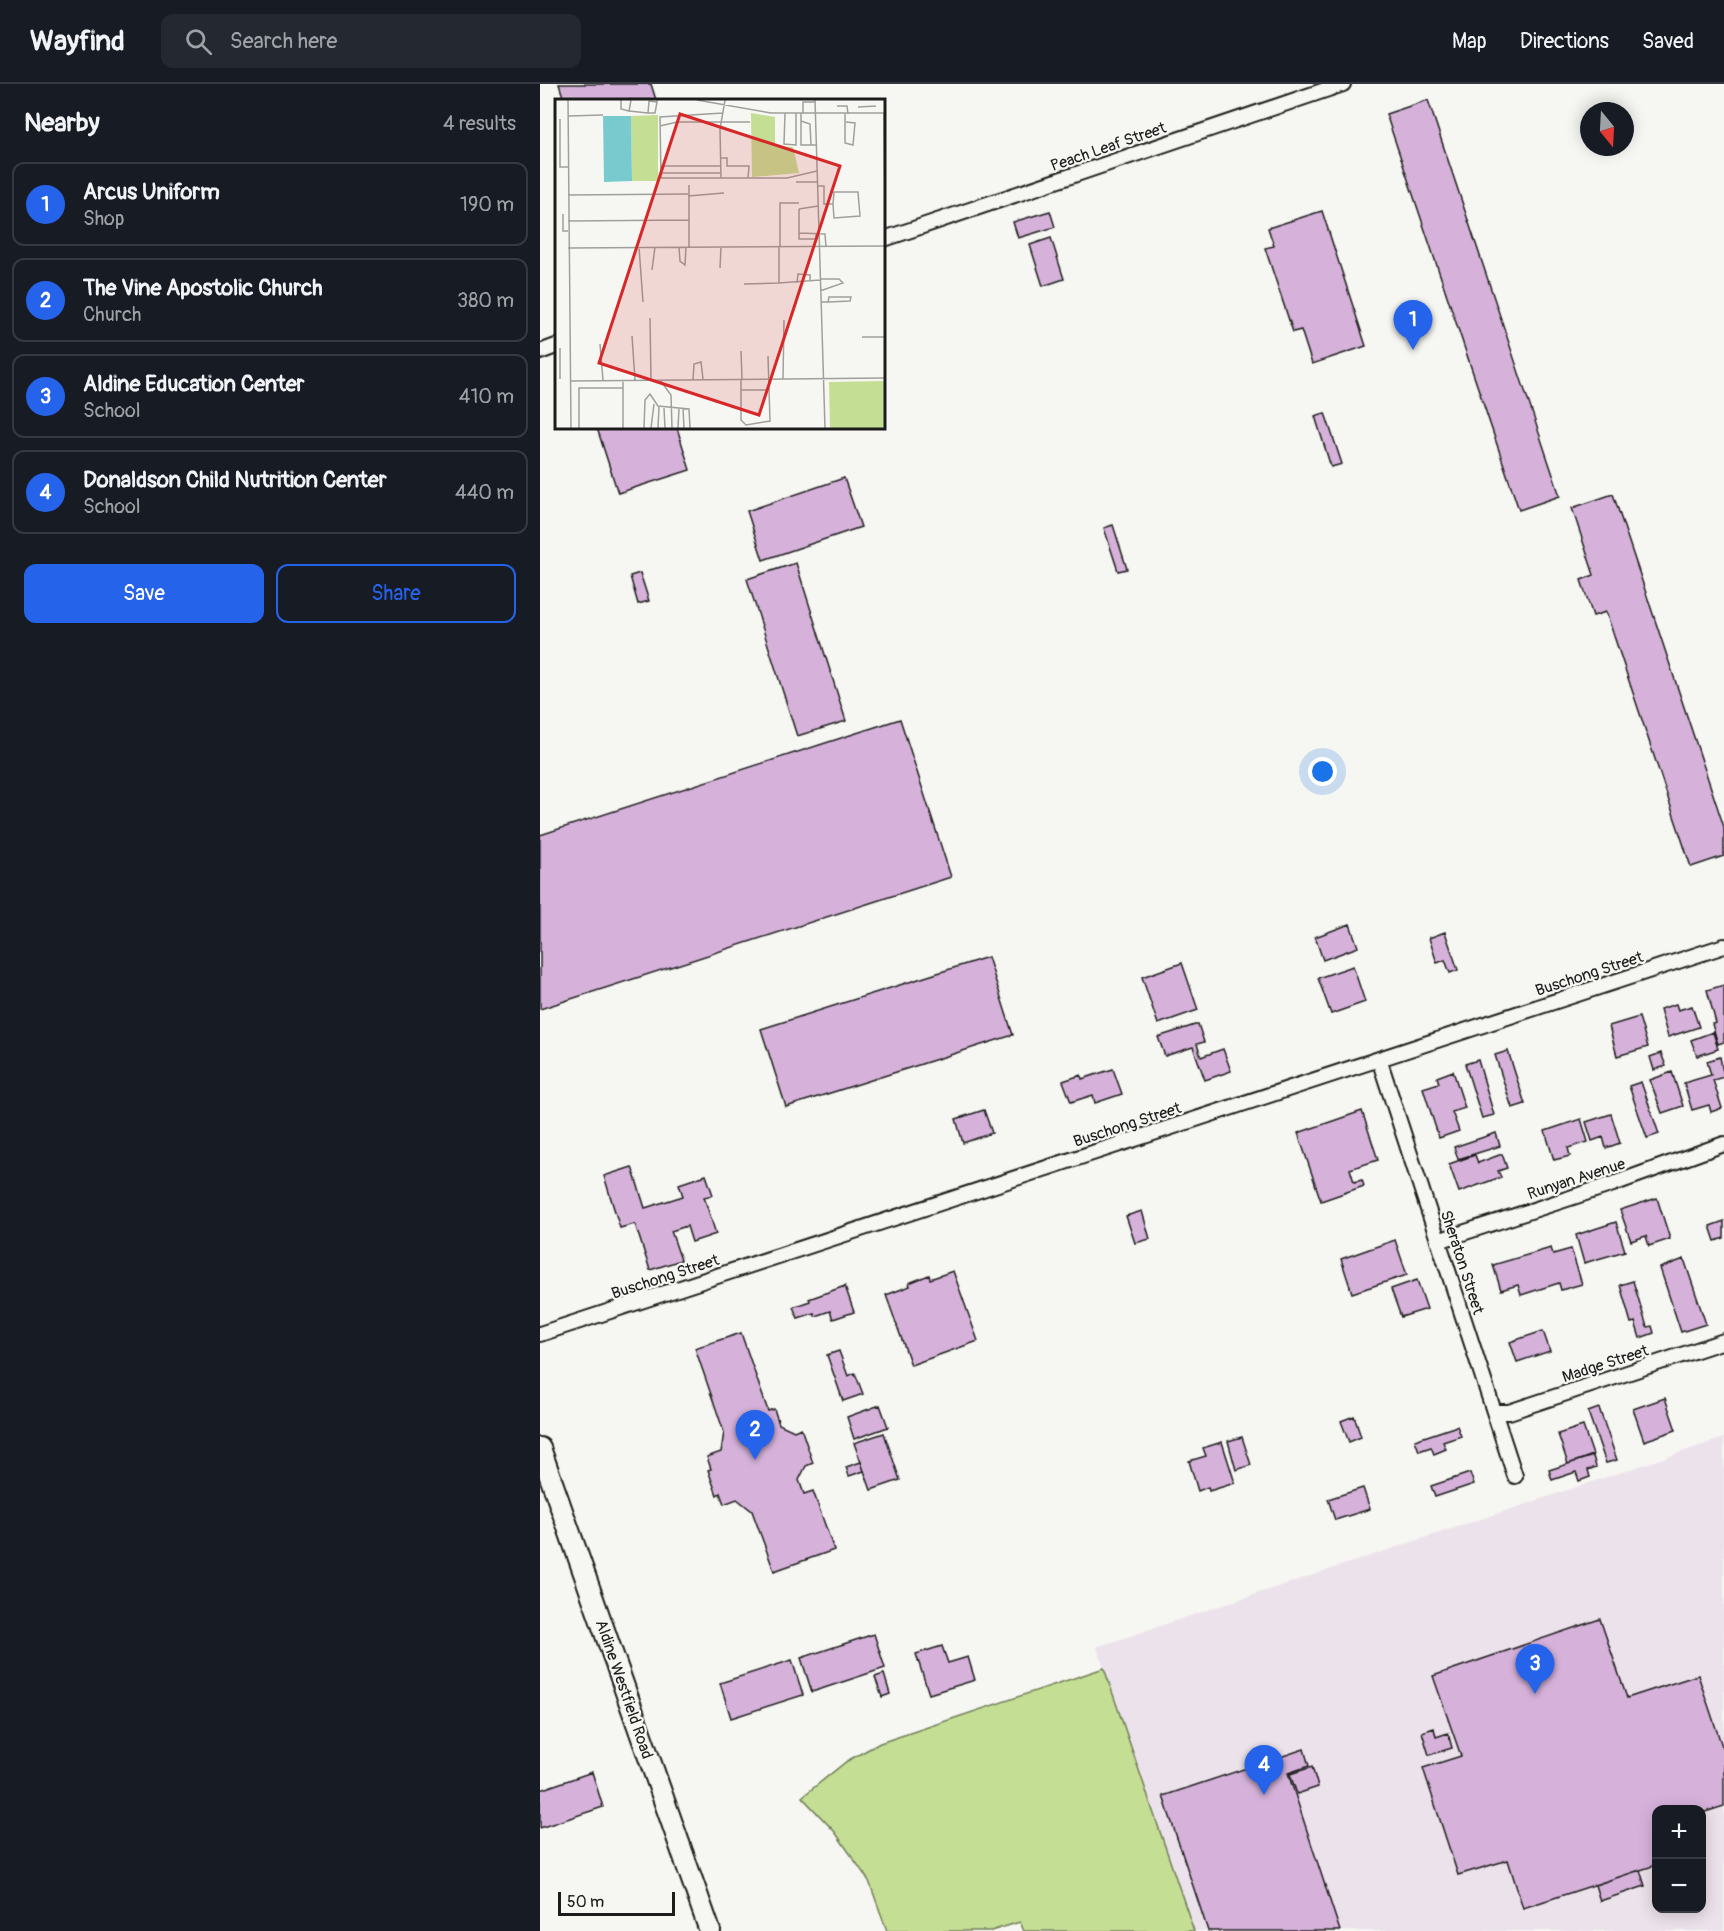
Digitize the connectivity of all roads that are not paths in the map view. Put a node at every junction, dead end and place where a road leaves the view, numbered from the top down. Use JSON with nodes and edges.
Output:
{"nodes":[{"id":1,"x":1343,"y":84,"type":"edge"},
{"id":2,"x":885,"y":239,"type":"edge"},
{"id":3,"x":555,"y":346,"type":"edge"},
{"id":4,"x":540,"y":351,"type":"edge"},
{"id":5,"x":1724,"y":946,"type":"edge"},
{"id":6,"x":1379,"y":1059,"type":"junction"},
{"id":7,"x":1724,"y":1144,"type":"edge"},
{"id":8,"x":1438,"y":1241,"type":"junction"},
{"id":9,"x":540,"y":1334,"type":"edge"},
{"id":10,"x":1724,"y":1341,"type":"edge"},
{"id":11,"x":1495,"y":1412,"type":"junction"},
{"id":12,"x":540,"y":1448,"type":"edge"},
{"id":13,"x":1515,"y":1476,"type":"dead end"},
{"id":14,"x":711,"y":1931,"type":"edge"}],
"edges":[{"from":1,"to":2,"type":"street","name":"Peach Leaf Street"},
{"from":3,"to":4,"type":"street"},
{"from":5,"to":6,"type":"street","name":"Buschong Street"},
{"from":6,"to":8,"type":"street","name":"Sheraton Street"},
{"from":6,"to":9,"type":"street","name":"Buschong Street"},
{"from":7,"to":8,"type":"street","name":"Runyan Avenue"},
{"from":8,"to":11,"type":"street","name":"Sheraton Street"},
{"from":10,"to":11,"type":"street","name":"Madge Street"},
{"from":11,"to":13,"type":"street","name":"Sheraton Street"},
{"from":12,"to":14,"type":"main road","name":"Aldine Westfield Road"}]}
